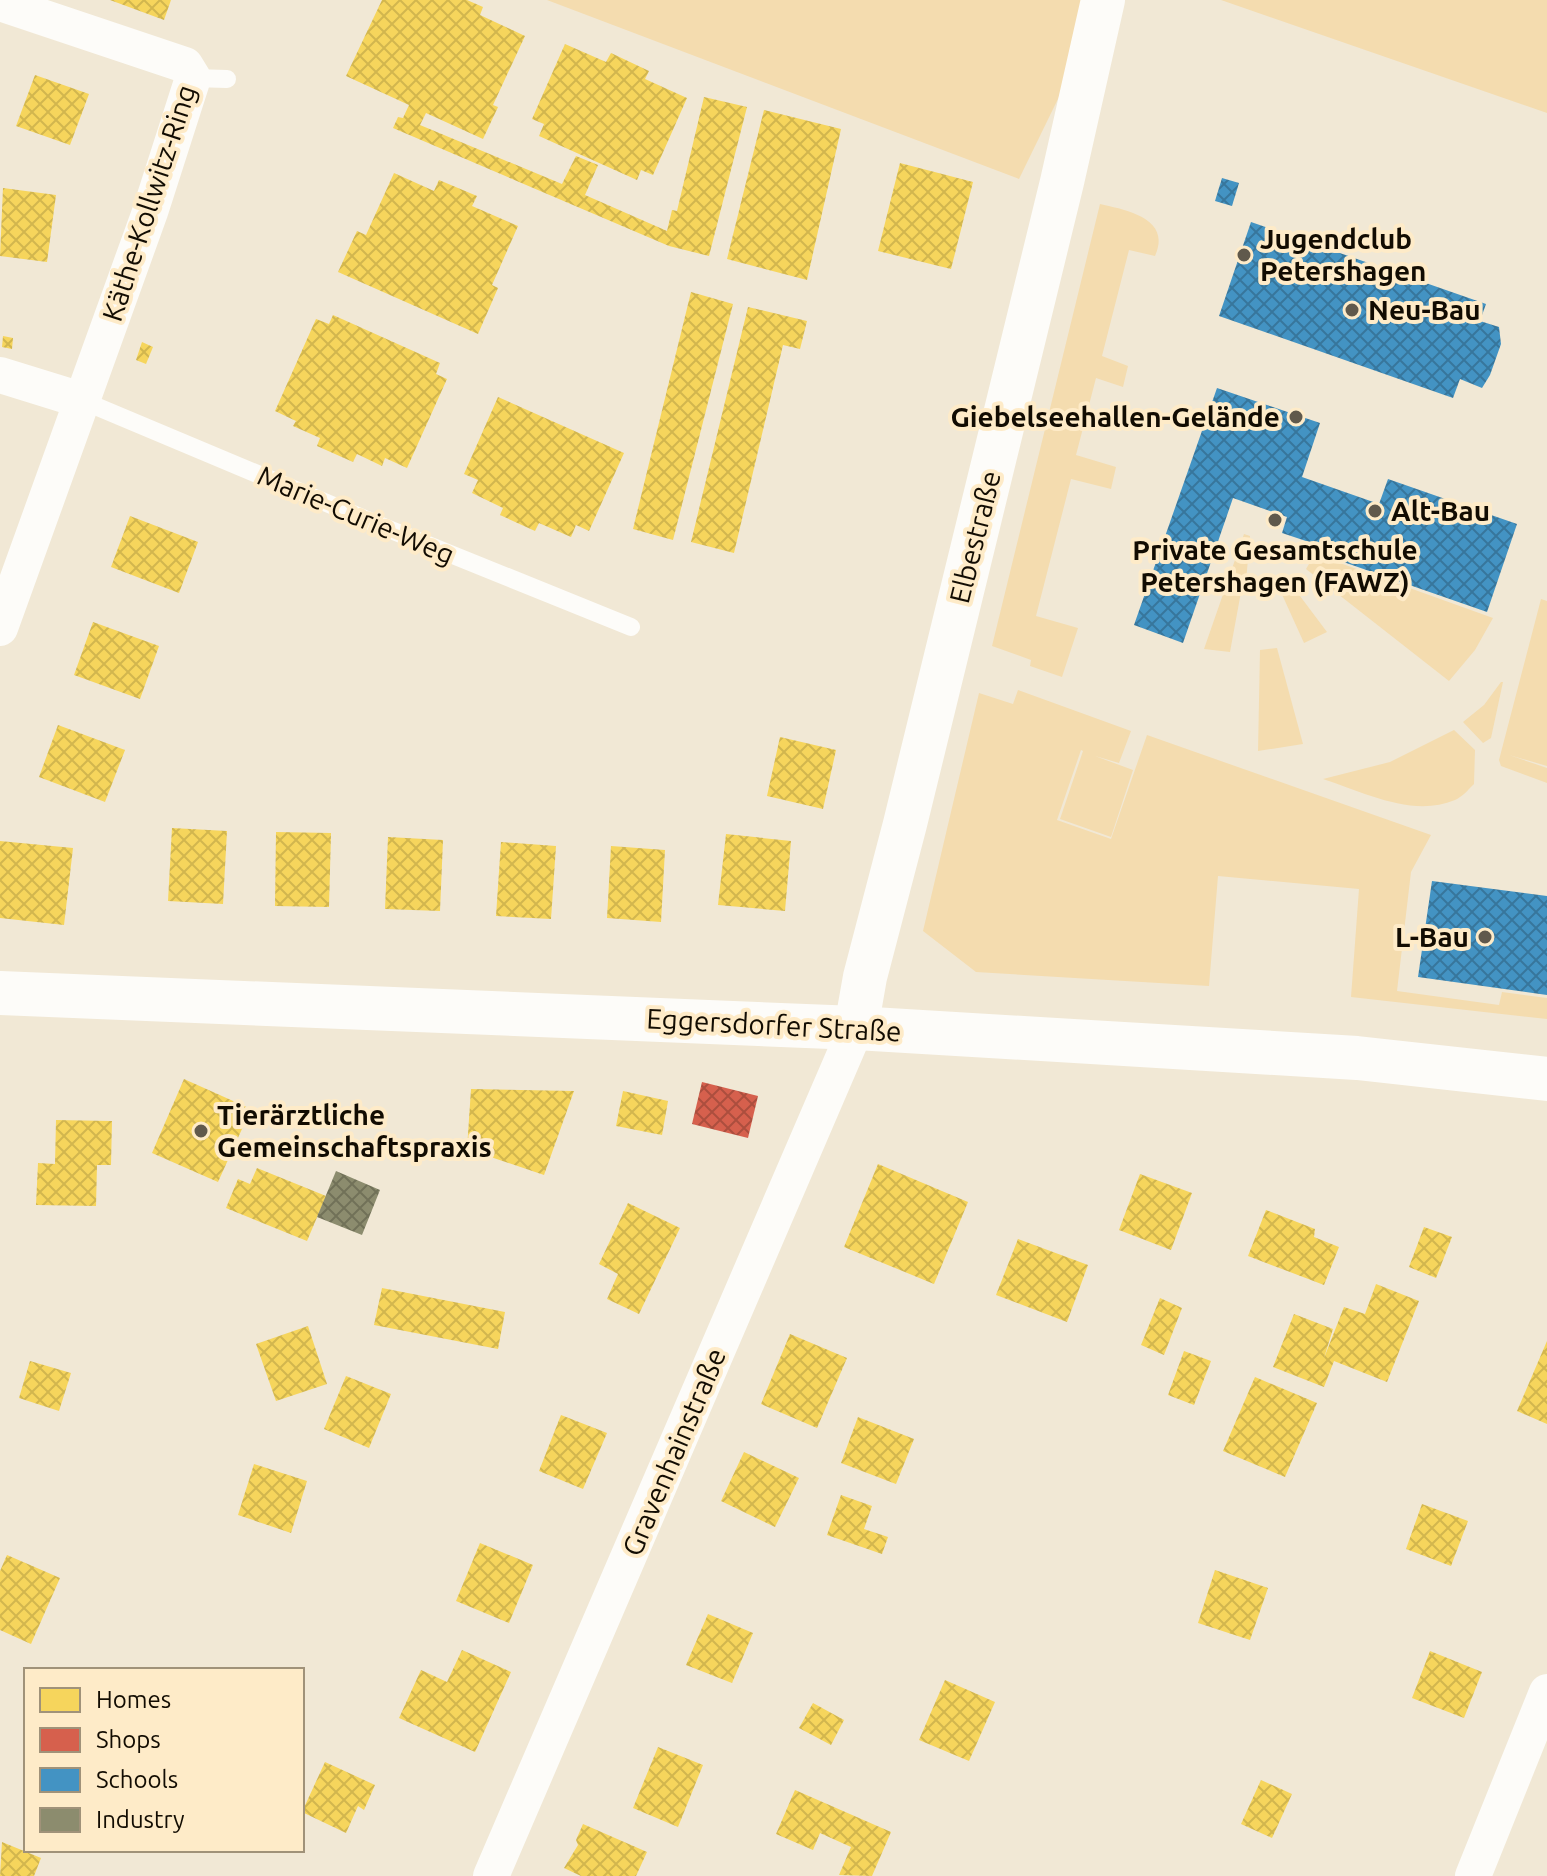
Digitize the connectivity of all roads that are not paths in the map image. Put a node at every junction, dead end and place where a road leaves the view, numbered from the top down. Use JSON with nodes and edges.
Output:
{"nodes":[{"id":1,"x":1103,"y":0,"type":"edge"},
{"id":2,"x":0,"y":3,"type":"edge"},
{"id":3,"x":0,"y":375,"type":"edge"},
{"id":4,"x":81,"y":400,"type":"junction"},
{"id":5,"x":631,"y":627,"type":"dead end"},
{"id":6,"x":0,"y":628,"type":"edge"},
{"id":7,"x":0,"y":993,"type":"edge"},
{"id":8,"x":856,"y":1028,"type":"junction"},
{"id":9,"x":1547,"y":1079,"type":"edge"},
{"id":10,"x":1547,"y":1692,"type":"edge"},
{"id":11,"x":491,"y":1876,"type":"edge"},
{"id":12,"x":1473,"y":1876,"type":"edge"}],
"edges":[{"from":1,"to":8,"type":"street","name":"Elbestraße"},
{"from":2,"to":4,"type":"street","name":"Käthe-Kollwitz-Ring"},
{"from":3,"to":4,"type":"street"},
{"from":4,"to":5,"type":"lane","name":"Marie-Curie-Weg"},
{"from":4,"to":6,"type":"street","name":"Käthe-Kollwitz-Ring"},
{"from":7,"to":8,"type":"street","name":"Eggersdorfer Straße"},
{"from":8,"to":9,"type":"street","name":"Eggersdorfer Straße"},
{"from":8,"to":11,"type":"street","name":"Gravenhainstraße"},
{"from":10,"to":12,"type":"street"}]}
